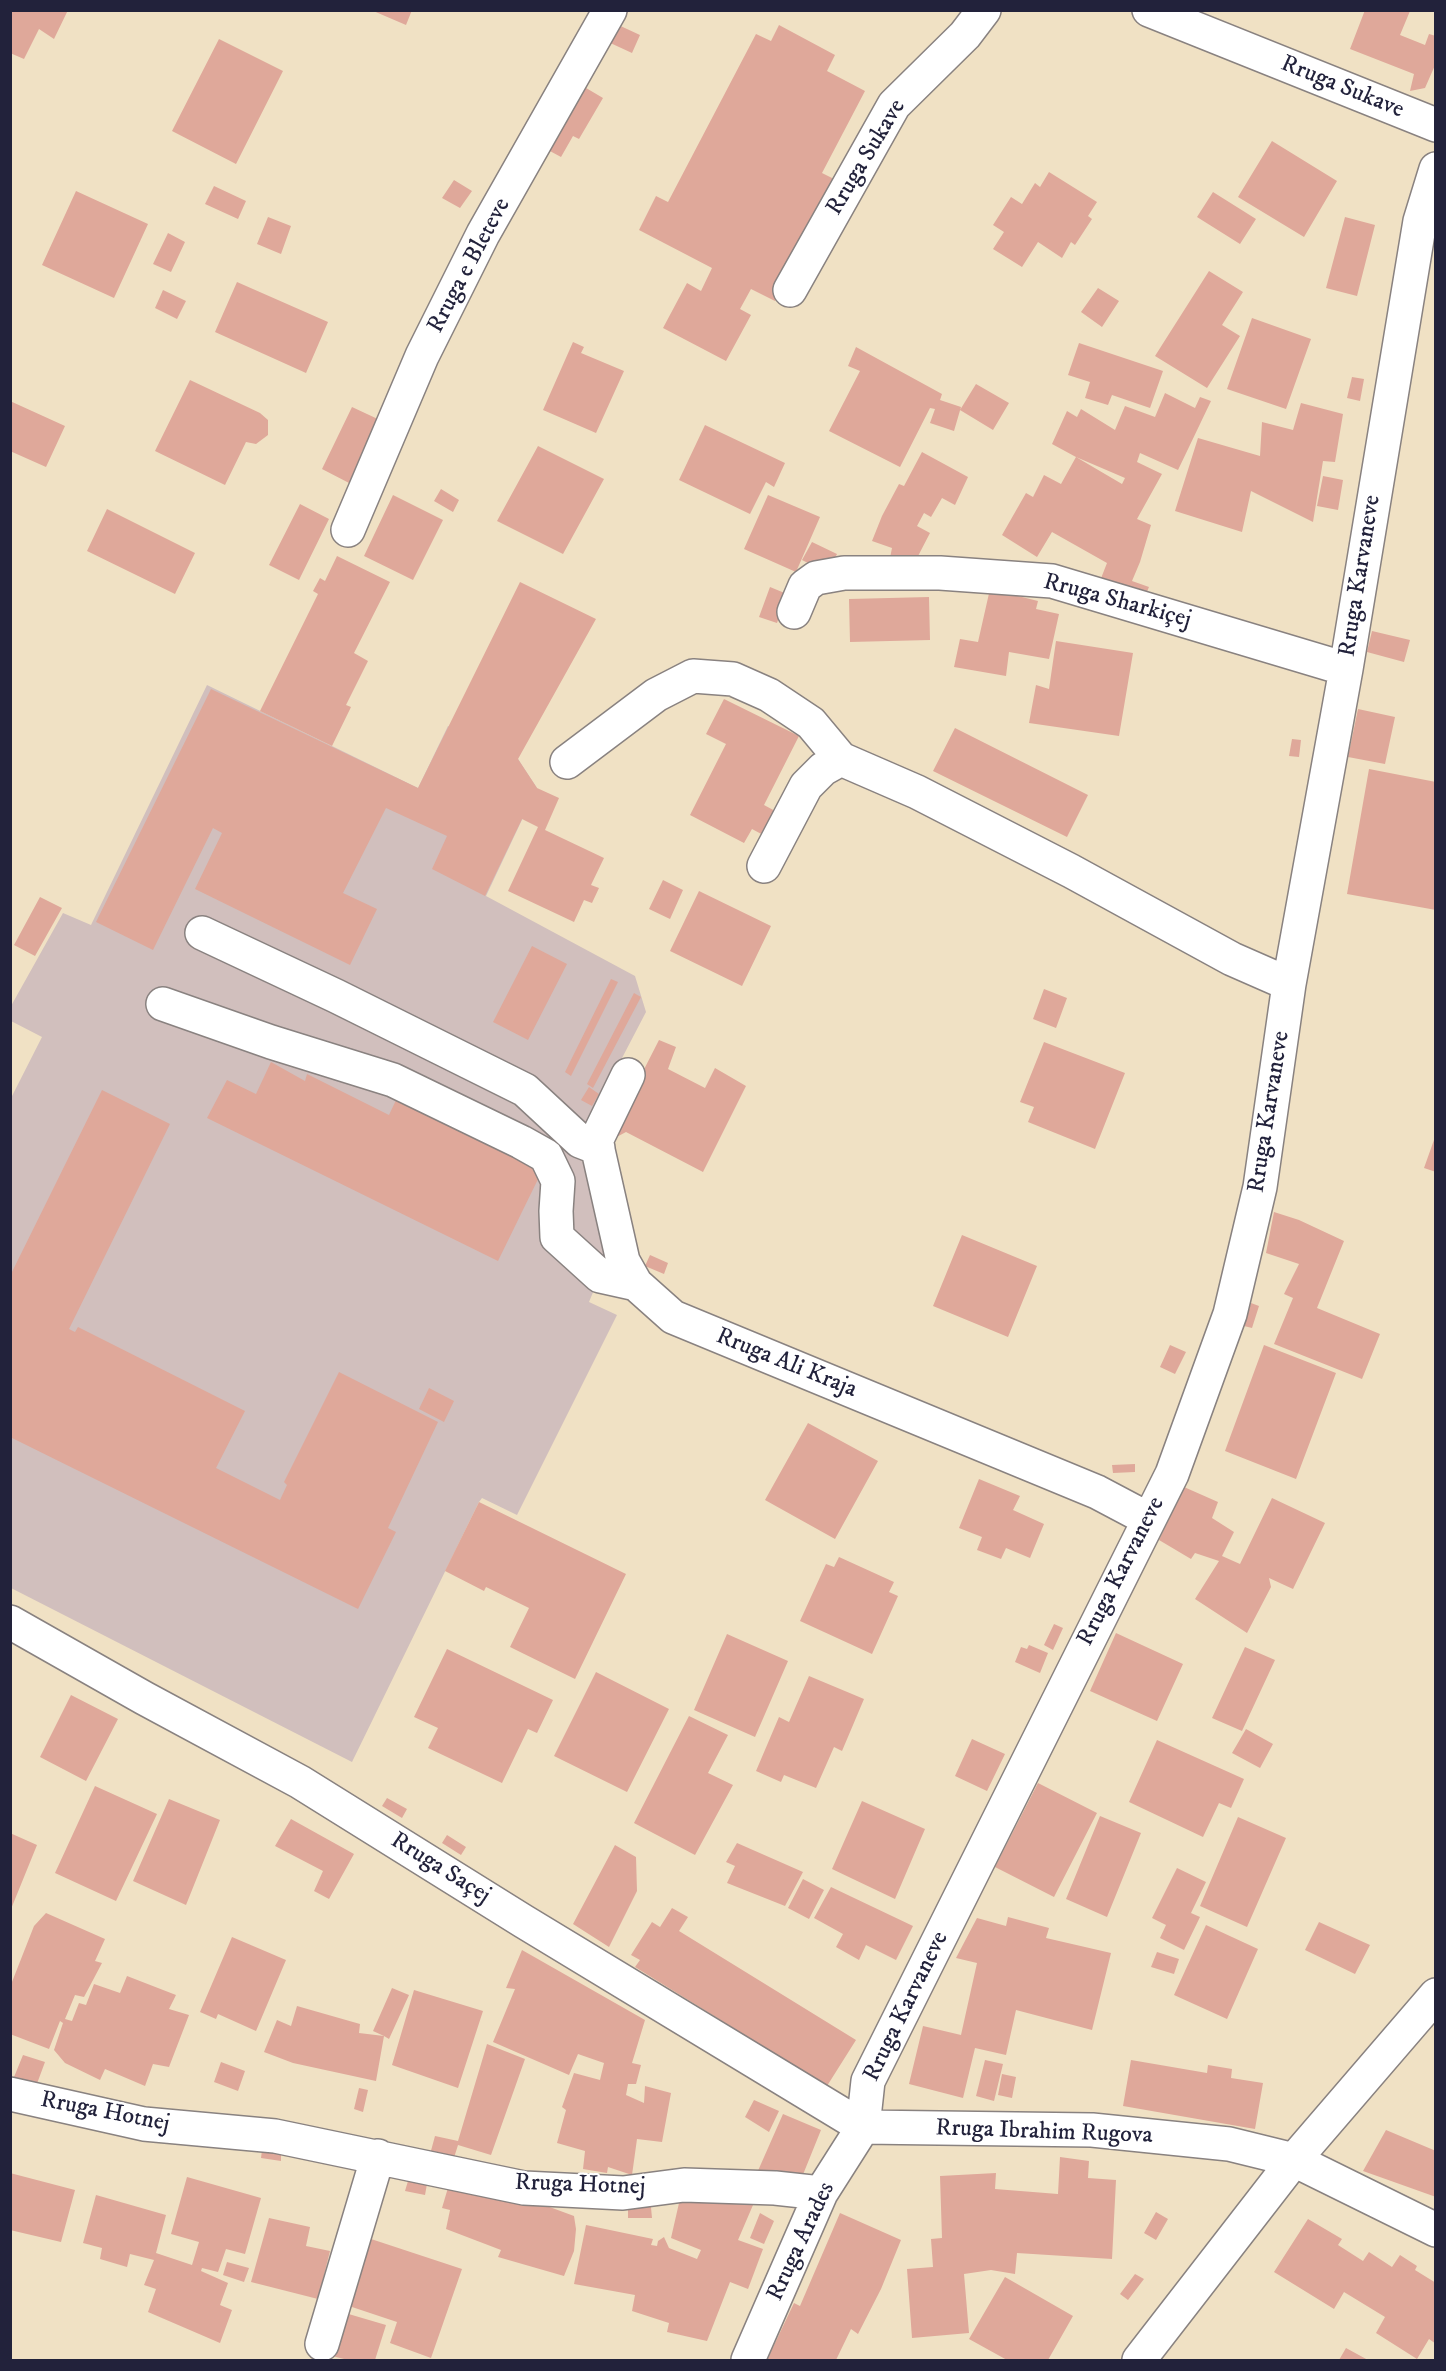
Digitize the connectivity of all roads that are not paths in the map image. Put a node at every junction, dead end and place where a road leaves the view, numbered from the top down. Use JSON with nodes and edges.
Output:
{"nodes":[{"id":1,"x":610,"y":10,"type":"edge"},
{"id":2,"x":984,"y":10,"type":"edge"},
{"id":3,"x":1149,"y":10,"type":"edge"},
{"id":4,"x":1436,"y":125,"type":"edge"},
{"id":5,"x":1436,"y":169,"type":"edge"},
{"id":6,"x":790,"y":290,"type":"dead end"},
{"id":7,"x":348,"y":530,"type":"dead end"},
{"id":8,"x":794,"y":612,"type":"dead end"},
{"id":9,"x":1346,"y":669,"type":"junction"},
{"id":10,"x":841,"y":759,"type":"junction"},
{"id":11,"x":567,"y":762,"type":"dead end"},
{"id":12,"x":764,"y":866,"type":"dead end"},
{"id":13,"x":202,"y":933,"type":"dead end"},
{"id":14,"x":1289,"y":984,"type":"junction"},
{"id":15,"x":163,"y":1004,"type":"dead end"},
{"id":16,"x":628,"y":1075,"type":"dead end"},
{"id":17,"x":598,"y":1148,"type":"junction"},
{"id":18,"x":636,"y":1284,"type":"junction"},
{"id":19,"x":1148,"y":1519,"type":"junction"},
{"id":20,"x":10,"y":1622,"type":"edge"},
{"id":21,"x":1436,"y":1995,"type":"edge"},
{"id":22,"x":10,"y":2094,"type":"edge"},
{"id":23,"x":863,"y":2127,"type":"junction"},
{"id":24,"x":378,"y":2156,"type":"junction"},
{"id":25,"x":1294,"y":2160,"type":"junction"},
{"id":26,"x":821,"y":2193,"type":"junction"},
{"id":27,"x":1436,"y":2230,"type":"edge"},
{"id":28,"x":322,"y":2344,"type":"dead end"},
{"id":29,"x":748,"y":2361,"type":"edge"},
{"id":30,"x":1138,"y":2361,"type":"edge"}],
"edges":[{"from":1,"to":7,"type":"street","name":"Rruga e Bleteve"},
{"from":2,"to":6,"type":"street","name":"Rruga Sukave"},
{"from":3,"to":4,"type":"street","name":"Rruga Sukave"},
{"from":5,"to":9,"type":"street","name":"Rruga Karvaneve"},
{"from":8,"to":9,"type":"street","name":"Rruga Sharkiçej"},
{"from":9,"to":14,"type":"street","name":"Rruga Karvaneve"},
{"from":10,"to":11,"type":"street"},
{"from":10,"to":12,"type":"street"},
{"from":10,"to":14,"type":"street"},
{"from":13,"to":17,"type":"street"},
{"from":14,"to":19,"type":"street","name":"Rruga Karvaneve"},
{"from":15,"to":18,"type":"street"},
{"from":16,"to":17,"type":"street","name":"Rruga Ali Kraja"},
{"from":17,"to":18,"type":"street","name":"Rruga Ali Kraja"},
{"from":18,"to":19,"type":"street","name":"Rruga Ali Kraja"},
{"from":19,"to":23,"type":"street","name":"Rruga Karvaneve"},
{"from":20,"to":23,"type":"street","name":"Rruga Saçej"},
{"from":21,"to":25,"type":"street"},
{"from":22,"to":24,"type":"street","name":"Rruga Hotnej"},
{"from":23,"to":25,"type":"street","name":"Rruga Ibrahim Rugova"},
{"from":23,"to":26,"type":"street","name":"Rruga Arades"},
{"from":24,"to":26,"type":"street","name":"Rruga Hotnej"},
{"from":24,"to":28,"type":"street"},
{"from":25,"to":27,"type":"street","name":"Rruga Ibrahim Rugova"},
{"from":25,"to":30,"type":"street"},
{"from":26,"to":29,"type":"street","name":"Rruga Arades"}]}
